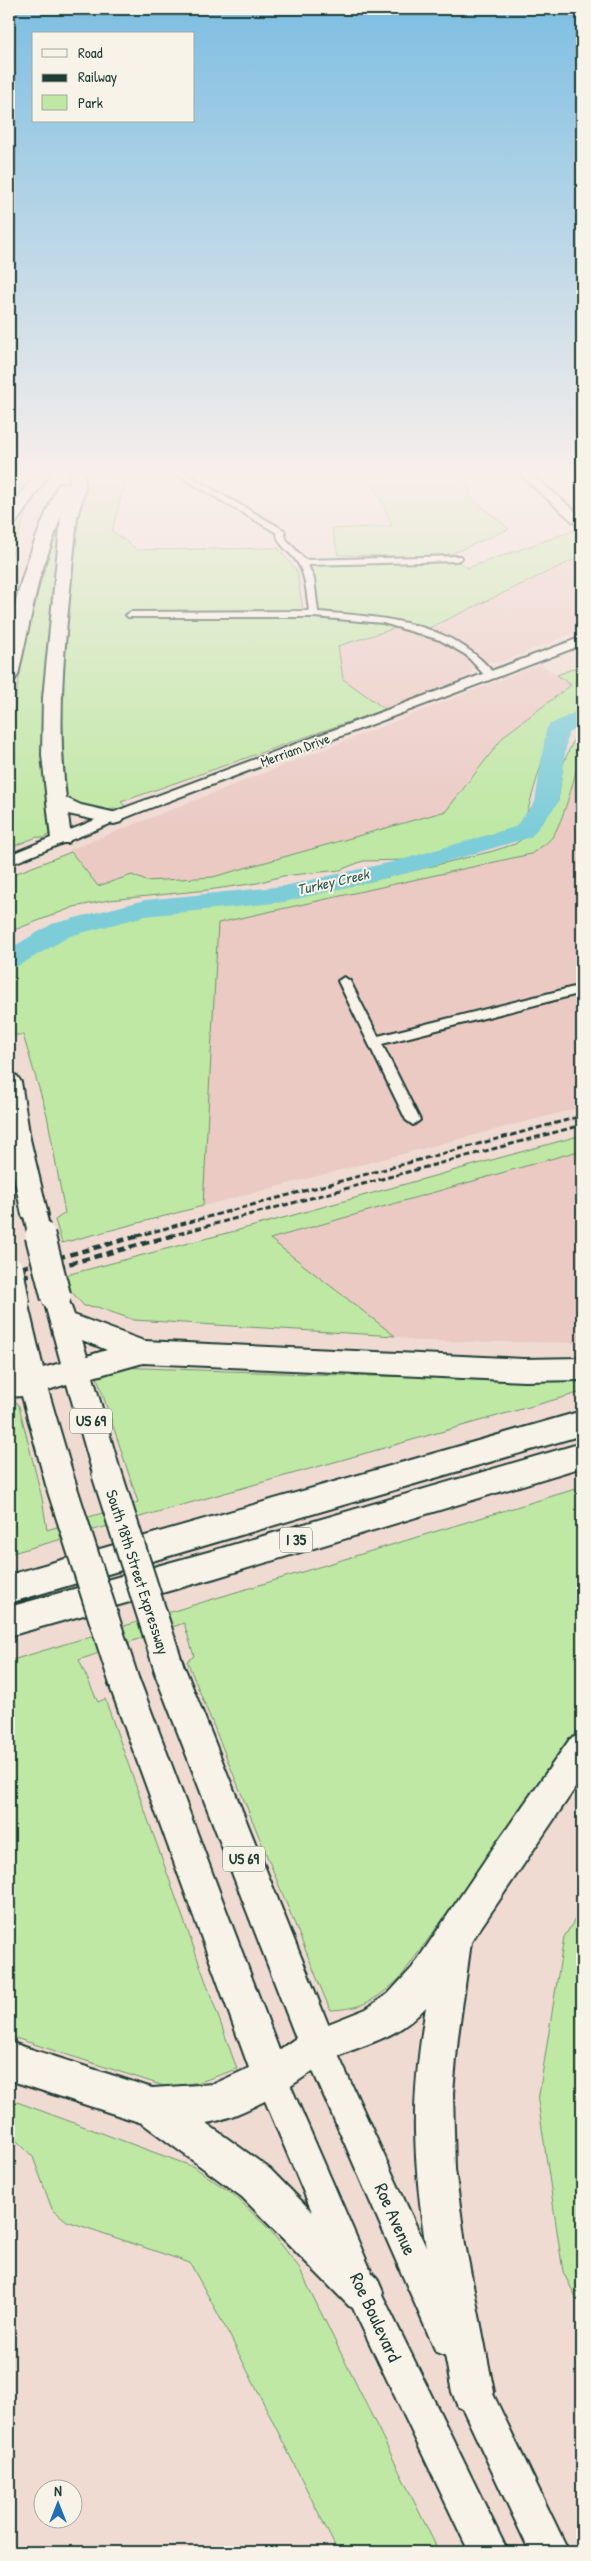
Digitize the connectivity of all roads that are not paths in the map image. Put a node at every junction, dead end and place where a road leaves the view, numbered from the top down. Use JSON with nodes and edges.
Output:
{"nodes":[{"id":1,"x":29,"y":591,"type":"edge"},
{"id":2,"x":62,"y":591,"type":"edge"},
{"id":3,"x":311,"y":591,"type":"edge"},
{"id":4,"x":131,"y":614,"type":"dead end"},
{"id":5,"x":314,"y":614,"type":"junction"},
{"id":6,"x":582,"y":641,"type":"edge"},
{"id":7,"x":9,"y":675,"type":"edge"},
{"id":8,"x":492,"y":677,"type":"junction"},
{"id":9,"x":56,"y":801,"type":"junction"},
{"id":10,"x":114,"y":818,"type":"junction"},
{"id":11,"x":61,"y":839,"type":"junction"},
{"id":12,"x":9,"y":860,"type":"edge"},
{"id":13,"x":344,"y":981,"type":"dead end"},
{"id":14,"x":582,"y":989,"type":"edge"},
{"id":15,"x":374,"y":1042,"type":"junction"},
{"id":16,"x":9,"y":1082,"type":"edge"},
{"id":17,"x":413,"y":1120,"type":"dead end"},
{"id":18,"x":9,"y":1272,"type":"edge"},
{"id":19,"x":13,"y":1314,"type":"edge"},
{"id":20,"x":64,"y":1322,"type":"junction"},
{"id":21,"x":143,"y":1352,"type":"junction"},
{"id":22,"x":76,"y":1369,"type":"junction"},
{"id":23,"x":582,"y":1369,"type":"edge"},
{"id":24,"x":20,"y":1385,"type":"edge"},
{"id":25,"x":582,"y":1423,"type":"edge"},
{"id":26,"x":582,"y":1455,"type":"edge"},
{"id":27,"x":9,"y":1589,"type":"edge"},
{"id":28,"x":9,"y":1622,"type":"edge"},
{"id":29,"x":582,"y":1750,"type":"edge"},
{"id":30,"x":455,"y":1935,"type":"junction"},
{"id":31,"x":318,"y":2046,"type":"junction"},
{"id":32,"x":9,"y":2061,"type":"edge"},
{"id":33,"x":271,"y":2077,"type":"junction"},
{"id":34,"x":152,"y":2107,"type":"junction"},
{"id":35,"x":363,"y":2292,"type":"junction"},
{"id":36,"x":473,"y":2392,"type":"junction"},
{"id":37,"x":489,"y":2552,"type":"edge"},
{"id":38,"x":550,"y":2552,"type":"edge"}],
"edges":[{"from":1,"to":7,"type":"highway"},
{"from":2,"to":9,"type":"highway"},
{"from":3,"to":5,"type":"street"},
{"from":4,"to":5,"type":"street"},
{"from":5,"to":8,"type":"street"},
{"from":6,"to":8,"type":"main road","name":"Merriam Drive"},
{"from":8,"to":10,"type":"main road","name":"Merriam Drive"},
{"from":9,"to":10,"type":"highway"},
{"from":9,"to":11,"type":"highway"},
{"from":10,"to":11,"type":"main road","name":"Merriam Drive"},
{"from":11,"to":12,"type":"main road","name":"Merriam Drive"},
{"from":13,"to":15,"type":"street"},
{"from":14,"to":15,"type":"street"},
{"from":15,"to":17,"type":"street"},
{"from":16,"to":20,"type":"highway","name":"South 18th Street Expressway","number":"US 69","bridge":true},
{"from":18,"to":19,"type":"highway","bridge":true},
{"from":19,"to":24,"type":"highway"},
{"from":20,"to":21,"type":"highway"},
{"from":20,"to":22,"type":"highway","name":"South 18th Street Expressway","number":"US 69"},
{"from":21,"to":22,"type":"highway"},
{"from":21,"to":23,"type":"highway"},
{"from":22,"to":24,"type":"highway"},
{"from":22,"to":31,"type":"highway","name":"South 18th Street Expressway","number":"US 69","bridge":true},
{"from":24,"to":33,"type":"highway","bridge":true},
{"from":25,"to":27,"type":"highway","number":"I 35"},
{"from":26,"to":28,"type":"highway","number":"I 35"},
{"from":29,"to":30,"type":"highway"},
{"from":30,"to":31,"type":"highway"},
{"from":30,"to":36,"type":"highway"},
{"from":31,"to":33,"type":"highway"},
{"from":31,"to":36,"type":"main road","name":"Roe Avenue"},
{"from":32,"to":34,"type":"highway"},
{"from":33,"to":34,"type":"highway"},
{"from":33,"to":35,"type":"main road","name":"Roe Boulevard"},
{"from":34,"to":35,"type":"highway"},
{"from":35,"to":37,"type":"main road","name":"Roe Boulevard"},
{"from":36,"to":38,"type":"main road"}]}
